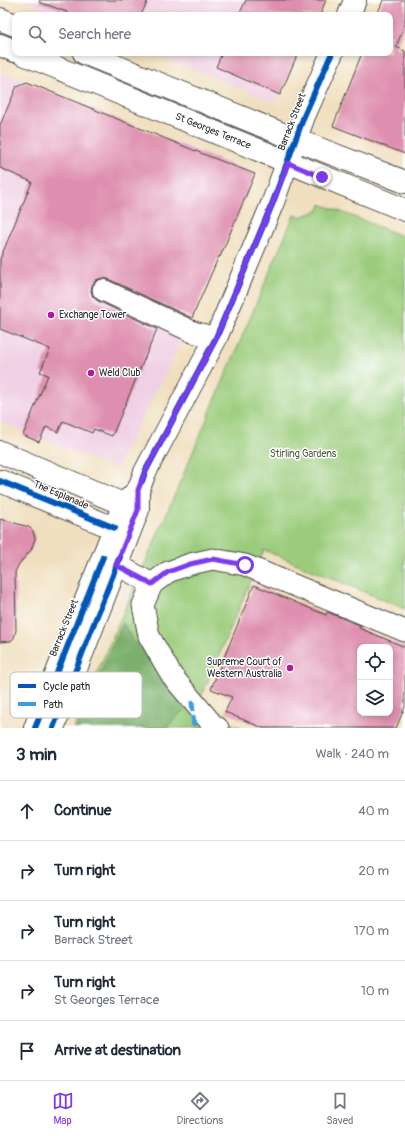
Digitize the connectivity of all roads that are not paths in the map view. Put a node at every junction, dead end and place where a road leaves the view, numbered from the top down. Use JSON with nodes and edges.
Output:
{"nodes":[{"id":1,"x":356,"y":0,"type":"edge"},
{"id":2,"x":350,"y":12,"type":"edge"},
{"id":3,"x":0,"y":19,"type":"edge"},
{"id":4,"x":12,"y":24,"type":"edge"},
{"id":5,"x":20,"y":56,"type":"edge"},
{"id":6,"x":91,"y":56,"type":"edge"},
{"id":7,"x":331,"y":56,"type":"edge"},
{"id":8,"x":296,"y":139,"type":"junction"},
{"id":9,"x":288,"y":163,"type":"junction"},
{"id":10,"x":405,"y":182,"type":"edge"},
{"id":11,"x":405,"y":210,"type":"edge"},
{"id":12,"x":104,"y":290,"type":"dead end"},
{"id":13,"x":216,"y":338,"type":"junction"},
{"id":14,"x":0,"y":452,"type":"edge"},
{"id":15,"x":0,"y":480,"type":"edge"},
{"id":16,"x":134,"y":502,"type":"junction"},
{"id":17,"x":122,"y":531,"type":"junction"},
{"id":18,"x":109,"y":561,"type":"junction"},
{"id":19,"x":152,"y":584,"type":"junction"},
{"id":20,"x":405,"y":631,"type":"edge"},
{"id":21,"x":60,"y":672,"type":"edge"},
{"id":22,"x":72,"y":672,"type":"edge"},
{"id":23,"x":39,"y":718,"type":"edge"},
{"id":24,"x":56,"y":718,"type":"edge"},
{"id":25,"x":35,"y":728,"type":"edge"},
{"id":26,"x":53,"y":728,"type":"edge"},
{"id":27,"x":218,"y":728,"type":"edge"}],
"edges":[{"from":1,"to":2,"type":"main road"},
{"from":3,"to":4,"type":"main road"},
{"from":5,"to":9,"type":"main road","name":"St Georges Terrace"},
{"from":6,"to":8,"type":"main road"},
{"from":7,"to":8,"type":"main road","name":"Barrack Street"},
{"from":8,"to":9,"type":"main road","name":"Barrack Street"},
{"from":8,"to":10,"type":"main road"},
{"from":9,"to":11,"type":"main road","name":"St Georges Terrace"},
{"from":9,"to":13,"type":"main road","name":"Barrack Street"},
{"from":12,"to":13,"type":"lane"},
{"from":13,"to":16,"type":"main road","name":"Barrack Street"},
{"from":14,"to":16,"type":"main road","name":"The Esplanade"},
{"from":15,"to":17,"type":"main road","name":"The Esplanade"},
{"from":16,"to":17,"type":"main road","name":"Barrack Street"},
{"from":17,"to":18,"type":"main road","name":"Barrack Street"},
{"from":18,"to":19,"type":"lane"},
{"from":18,"to":21,"type":"main road","name":"Barrack Street"},
{"from":18,"to":22,"type":"main road","name":"Barrack Street"},
{"from":19,"to":20,"type":"lane"},
{"from":19,"to":27,"type":"lane"},
{"from":23,"to":25,"type":"main road","name":"Barrack Street"},
{"from":24,"to":26,"type":"main road","name":"Barrack Street"}]}
